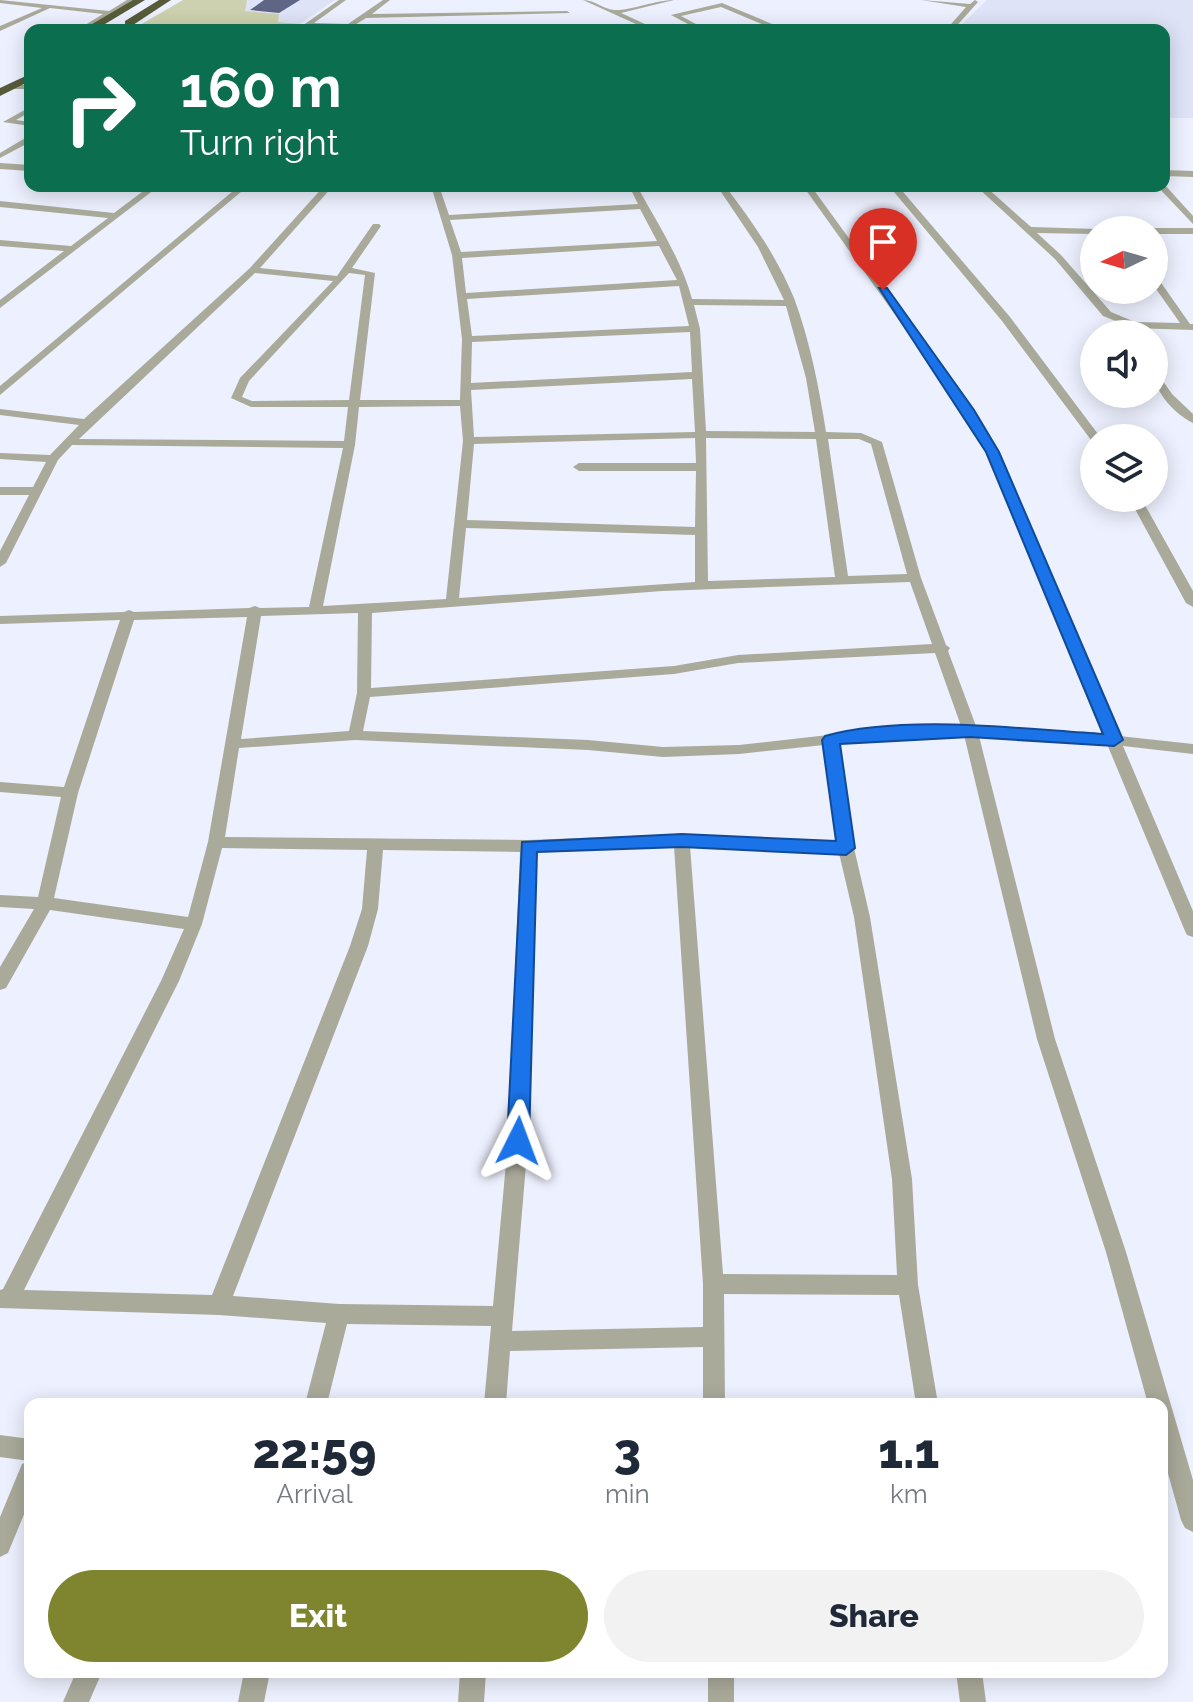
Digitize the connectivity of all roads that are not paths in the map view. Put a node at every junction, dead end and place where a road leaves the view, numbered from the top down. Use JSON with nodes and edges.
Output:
{"nodes":[{"id":1,"x":63,"y":0,"type":"edge"},
{"id":2,"x":132,"y":0,"type":"edge"},
{"id":3,"x":140,"y":0,"type":"edge"},
{"id":4,"x":148,"y":0,"type":"edge"},
{"id":5,"x":166,"y":0,"type":"edge"},
{"id":6,"x":174,"y":0,"type":"edge"},
{"id":7,"x":343,"y":0,"type":"edge"},
{"id":8,"x":387,"y":0,"type":"edge"},
{"id":9,"x":586,"y":0,"type":"edge"},
{"id":10,"x":671,"y":0,"type":"edge"},
{"id":11,"x":924,"y":0,"type":"edge"},
{"id":12,"x":0,"y":1,"type":"edge"},
{"id":13,"x":974,"y":3,"type":"edge"},
{"id":14,"x":559,"y":5,"type":"dead end"},
{"id":15,"x":50,"y":6,"type":"junction"},
{"id":16,"x":614,"y":12,"type":"junction"},
{"id":17,"x":111,"y":13,"type":"junction"},
{"id":18,"x":365,"y":16,"type":"junction"},
{"id":19,"x":91,"y":24,"type":"edge"},
{"id":20,"x":98,"y":24,"type":"edge"},
{"id":21,"x":106,"y":24,"type":"edge"},
{"id":22,"x":126,"y":24,"type":"edge"},
{"id":23,"x":135,"y":24,"type":"edge"},
{"id":24,"x":309,"y":24,"type":"edge"},
{"id":25,"x":350,"y":24,"type":"edge"},
{"id":26,"x":641,"y":24,"type":"edge"},
{"id":27,"x":691,"y":24,"type":"edge"},
{"id":28,"x":768,"y":24,"type":"edge"},
{"id":29,"x":955,"y":24,"type":"edge"},
{"id":30,"x":0,"y":29,"type":"edge"},
{"id":31,"x":24,"y":72,"type":"edge"},
{"id":32,"x":24,"y":87,"type":"edge"},
{"id":33,"x":4,"y":88,"type":"edge"},
{"id":34,"x":24,"y":112,"type":"edge"},
{"id":35,"x":24,"y":123,"type":"edge"},
{"id":36,"x":24,"y":142,"type":"edge"},
{"id":37,"x":0,"y":156,"type":"edge"},
{"id":38,"x":0,"y":166,"type":"edge"},
{"id":39,"x":24,"y":168,"type":"edge"},
{"id":40,"x":1170,"y":173,"type":"edge"},
{"id":41,"x":1193,"y":174,"type":"edge"},
{"id":42,"x":147,"y":192,"type":"edge"},
{"id":43,"x":237,"y":192,"type":"edge"},
{"id":44,"x":324,"y":192,"type":"edge"},
{"id":45,"x":437,"y":192,"type":"edge"},
{"id":46,"x":636,"y":192,"type":"edge"},
{"id":47,"x":725,"y":192,"type":"edge"},
{"id":48,"x":811,"y":192,"type":"edge"},
{"id":49,"x":898,"y":192,"type":"edge"},
{"id":50,"x":986,"y":192,"type":"edge"},
{"id":51,"x":1166,"y":192,"type":"edge"},
{"id":52,"x":0,"y":204,"type":"edge"},
{"id":53,"x":642,"y":206,"type":"junction"},
{"id":54,"x":1179,"y":209,"type":"junction"},
{"id":55,"x":1193,"y":209,"type":"edge"},
{"id":56,"x":117,"y":216,"type":"junction"},
{"id":57,"x":447,"y":218,"type":"junction"},
{"id":58,"x":1193,"y":221,"type":"edge"},
{"id":59,"x":376,"y":226,"type":"dead end"},
{"id":60,"x":1027,"y":230,"type":"junction"},
{"id":61,"x":1080,"y":231,"type":"edge"},
{"id":62,"x":1168,"y":231,"type":"edge"},
{"id":63,"x":1193,"y":231,"type":"edge"},
{"id":64,"x":0,"y":243,"type":"edge"},
{"id":65,"x":664,"y":243,"type":"junction"},
{"id":66,"x":73,"y":249,"type":"junction"},
{"id":67,"x":457,"y":255,"type":"junction"},
{"id":68,"x":253,"y":270,"type":"junction"},
{"id":69,"x":343,"y":274,"type":"junction"},
{"id":70,"x":683,"y":283,"type":"junction"},
{"id":71,"x":0,"y":287,"type":"edge"},
{"id":72,"x":19,"y":289,"type":"junction"},
{"id":73,"x":463,"y":296,"type":"junction"},
{"id":74,"x":1168,"y":298,"type":"edge"},
{"id":75,"x":689,"y":302,"type":"junction"},
{"id":76,"x":790,"y":303,"type":"junction"},
{"id":77,"x":0,"y":305,"type":"edge"},
{"id":78,"x":1115,"y":319,"type":"joint"},
{"id":79,"x":1190,"y":327,"type":"edge"},
{"id":80,"x":695,"y":329,"type":"junction"},
{"id":81,"x":467,"y":339,"type":"junction"},
{"id":82,"x":699,"y":375,"type":"junction"},
{"id":83,"x":466,"y":387,"type":"junction"},
{"id":84,"x":0,"y":392,"type":"edge"},
{"id":85,"x":1168,"y":396,"type":"edge"},
{"id":86,"x":465,"y":403,"type":"junction"},
{"id":87,"x":354,"y":405,"type":"junction"},
{"id":88,"x":0,"y":412,"type":"edge"},
{"id":89,"x":1193,"y":420,"type":"edge"},
{"id":90,"x":87,"y":423,"type":"junction"},
{"id":91,"x":1084,"y":424,"type":"edge"},
{"id":92,"x":699,"y":435,"type":"junction"},
{"id":93,"x":819,"y":435,"type":"junction"},
{"id":94,"x":469,"y":441,"type":"junction"},
{"id":95,"x":68,"y":442,"type":"junction"},
{"id":96,"x":349,"y":445,"type":"junction"},
{"id":97,"x":0,"y":456,"type":"edge"},
{"id":98,"x":53,"y":459,"type":"junction"},
{"id":99,"x":579,"y":467,"type":"dead end"},
{"id":100,"x":702,"y":467,"type":"junction"},
{"id":101,"x":0,"y":491,"type":"edge"},
{"id":102,"x":36,"y":491,"type":"junction"},
{"id":103,"x":1144,"y":512,"type":"edge"},
{"id":104,"x":460,"y":524,"type":"junction"},
{"id":105,"x":700,"y":531,"type":"junction"},
{"id":106,"x":4,"y":547,"type":"edge"},
{"id":107,"x":0,"y":563,"type":"edge"},
{"id":108,"x":842,"y":578,"type":"junction"},
{"id":109,"x":915,"y":578,"type":"junction"},
{"id":110,"x":1187,"y":580,"type":"edge"},
{"id":111,"x":701,"y":585,"type":"junction"},
{"id":112,"x":452,"y":601,"type":"junction"},
{"id":113,"x":1193,"y":603,"type":"edge"},
{"id":114,"x":365,"y":609,"type":"junction"},
{"id":115,"x":255,"y":610,"type":"junction"},
{"id":116,"x":315,"y":611,"type":"junction"},
{"id":117,"x":129,"y":614,"type":"junction"},
{"id":118,"x":0,"y":620,"type":"edge"},
{"id":119,"x":943,"y":648,"type":"junction"},
{"id":120,"x":364,"y":693,"type":"junction"},
{"id":121,"x":970,"y":731,"type":"junction"},
{"id":122,"x":355,"y":735,"type":"junction"},
{"id":123,"x":831,"y":740,"type":"junction"},
{"id":124,"x":1114,"y":740,"type":"junction"},
{"id":125,"x":232,"y":744,"type":"junction"},
{"id":126,"x":1193,"y":749,"type":"edge"},
{"id":127,"x":0,"y":787,"type":"edge"},
{"id":128,"x":70,"y":793,"type":"junction"},
{"id":129,"x":682,"y":840,"type":"junction"},
{"id":130,"x":216,"y":842,"type":"junction"},
{"id":131,"x":376,"y":843,"type":"junction"},
{"id":132,"x":528,"y":846,"type":"junction"},
{"id":133,"x":846,"y":848,"type":"junction"},
{"id":134,"x":0,"y":901,"type":"edge"},
{"id":135,"x":45,"y":903,"type":"junction"},
{"id":136,"x":194,"y":924,"type":"junction"},
{"id":137,"x":1193,"y":931,"type":"edge"},
{"id":138,"x":0,"y":983,"type":"edge"},
{"id":139,"x":713,"y":1284,"type":"junction"},
{"id":140,"x":908,"y":1285,"type":"junction"},
{"id":141,"x":5,"y":1299,"type":"edge"},
{"id":142,"x":219,"y":1305,"type":"junction"},
{"id":143,"x":339,"y":1314,"type":"junction"},
{"id":144,"x":500,"y":1316,"type":"junction"},
{"id":145,"x":713,"y":1337,"type":"junction"},
{"id":146,"x":500,"y":1341,"type":"junction"},
{"id":147,"x":318,"y":1398,"type":"edge"},
{"id":148,"x":495,"y":1398,"type":"edge"},
{"id":149,"x":714,"y":1398,"type":"edge"},
{"id":150,"x":926,"y":1398,"type":"edge"},
{"id":151,"x":1157,"y":1398,"type":"edge"},
{"id":152,"x":1168,"y":1434,"type":"edge"},
{"id":153,"x":0,"y":1446,"type":"edge"},
{"id":154,"x":24,"y":1449,"type":"edge"},
{"id":155,"x":24,"y":1487,"type":"edge"},
{"id":156,"x":1193,"y":1520,"type":"edge"},
{"id":157,"x":0,"y":1545,"type":"edge"},
{"id":158,"x":86,"y":1678,"type":"edge"},
{"id":159,"x":256,"y":1678,"type":"edge"},
{"id":160,"x":473,"y":1678,"type":"edge"},
{"id":161,"x":721,"y":1678,"type":"edge"},
{"id":162,"x":970,"y":1678,"type":"edge"},
{"id":163,"x":76,"y":1702,"type":"edge"},
{"id":164,"x":251,"y":1702,"type":"edge"},
{"id":165,"x":471,"y":1702,"type":"edge"},
{"id":166,"x":721,"y":1702,"type":"edge"},
{"id":167,"x":973,"y":1702,"type":"edge"}],
"edges":[{"from":1,"to":15,"type":"street"},
{"from":2,"to":17,"type":"street"},
{"from":3,"to":20,"type":"highway"},
{"from":4,"to":21,"type":"highway"},
{"from":5,"to":22,"type":"highway"},
{"from":6,"to":23,"type":"highway"},
{"from":7,"to":24,"type":"street"},
{"from":8,"to":18,"type":"street"},
{"from":9,"to":16,"type":"street"},
{"from":10,"to":16,"type":"street"},
{"from":11,"to":13,"type":"street"},
{"from":12,"to":15,"type":"street"},
{"from":13,"to":29,"type":"street"},
{"from":14,"to":18,"type":"street"},
{"from":15,"to":17,"type":"street"},
{"from":15,"to":30,"type":"street"},
{"from":16,"to":26,"type":"street"},
{"from":17,"to":19,"type":"street"},
{"from":18,"to":25,"type":"street"},
{"from":27,"to":28,"type":"street"},
{"from":31,"to":33,"type":"highway"},
{"from":32,"to":33,"type":"street"},
{"from":34,"to":35,"type":"street"},
{"from":36,"to":37,"type":"street"},
{"from":38,"to":39,"type":"street"},
{"from":40,"to":41,"type":"street"},
{"from":42,"to":56,"type":"street"},
{"from":43,"to":84,"type":"street"},
{"from":44,"to":68,"type":"street"},
{"from":45,"to":57,"type":"street"},
{"from":46,"to":53,"type":"street"},
{"from":47,"to":76,"type":"street"},
{"from":48,"to":124,"type":"street"},
{"from":49,"to":91,"type":"street"},
{"from":50,"to":60,"type":"street"},
{"from":51,"to":54,"type":"street"},
{"from":52,"to":56,"type":"street"},
{"from":53,"to":57,"type":"street"},
{"from":53,"to":65,"type":"street"},
{"from":54,"to":55,"type":"street"},
{"from":54,"to":58,"type":"street"},
{"from":56,"to":66,"type":"street"},
{"from":57,"to":67,"type":"street"},
{"from":59,"to":69,"type":"street"},
{"from":60,"to":61,"type":"street"},
{"from":60,"to":78,"type":"street"},
{"from":62,"to":63,"type":"street"},
{"from":64,"to":66,"type":"street"},
{"from":65,"to":67,"type":"street"},
{"from":65,"to":70,"type":"street"},
{"from":66,"to":72,"type":"street"},
{"from":67,"to":73,"type":"street"},
{"from":68,"to":69,"type":"street"},
{"from":68,"to":90,"type":"street"},
{"from":69,"to":87,"type":"street"},
{"from":69,"to":87,"type":"street"},
{"from":70,"to":73,"type":"street"},
{"from":70,"to":75,"type":"street"},
{"from":71,"to":72,"type":"street"},
{"from":72,"to":77,"type":"street"},
{"from":73,"to":81,"type":"street"},
{"from":74,"to":79,"type":"street"},
{"from":75,"to":76,"type":"street"},
{"from":75,"to":80,"type":"street"},
{"from":76,"to":93,"type":"street"},
{"from":78,"to":79,"type":"street"},
{"from":80,"to":81,"type":"street"},
{"from":80,"to":82,"type":"street"},
{"from":81,"to":83,"type":"street"},
{"from":82,"to":83,"type":"street"},
{"from":82,"to":92,"type":"street"},
{"from":83,"to":86,"type":"street"},
{"from":85,"to":89,"type":"street"},
{"from":86,"to":87,"type":"street"},
{"from":86,"to":94,"type":"street"},
{"from":87,"to":96,"type":"street"},
{"from":88,"to":90,"type":"street"},
{"from":90,"to":95,"type":"street"},
{"from":92,"to":93,"type":"street"},
{"from":92,"to":94,"type":"street"},
{"from":92,"to":100,"type":"street"},
{"from":93,"to":108,"type":"street"},
{"from":93,"to":109,"type":"street"},
{"from":94,"to":104,"type":"street"},
{"from":95,"to":96,"type":"street"},
{"from":95,"to":98,"type":"street"},
{"from":96,"to":116,"type":"street"},
{"from":97,"to":98,"type":"street"},
{"from":98,"to":102,"type":"street"},
{"from":99,"to":100,"type":"street"},
{"from":100,"to":105,"type":"street"},
{"from":101,"to":102,"type":"street"},
{"from":102,"to":106,"type":"street"},
{"from":103,"to":110,"type":"street"},
{"from":104,"to":105,"type":"street"},
{"from":104,"to":112,"type":"street"},
{"from":105,"to":111,"type":"street"},
{"from":106,"to":107,"type":"street"},
{"from":108,"to":109,"type":"street"},
{"from":108,"to":111,"type":"street"},
{"from":109,"to":119,"type":"street"},
{"from":110,"to":113,"type":"street"},
{"from":111,"to":112,"type":"street"},
{"from":112,"to":114,"type":"street"},
{"from":114,"to":116,"type":"street"},
{"from":114,"to":120,"type":"street"},
{"from":115,"to":116,"type":"street"},
{"from":115,"to":117,"type":"street"},
{"from":115,"to":125,"type":"street"},
{"from":117,"to":118,"type":"street"},
{"from":117,"to":128,"type":"street"},
{"from":119,"to":120,"type":"street"},
{"from":119,"to":121,"type":"street"},
{"from":120,"to":122,"type":"street"},
{"from":121,"to":123,"type":"street"},
{"from":121,"to":124,"type":"street"},
{"from":121,"to":151,"type":"street"},
{"from":122,"to":123,"type":"street"},
{"from":122,"to":125,"type":"street"},
{"from":123,"to":133,"type":"street"},
{"from":124,"to":126,"type":"street"},
{"from":124,"to":137,"type":"street"},
{"from":125,"to":130,"type":"street"},
{"from":127,"to":128,"type":"street"},
{"from":128,"to":135,"type":"street"},
{"from":129,"to":132,"type":"street"},
{"from":129,"to":133,"type":"street"},
{"from":129,"to":139,"type":"street"},
{"from":130,"to":131,"type":"street"},
{"from":130,"to":136,"type":"street"},
{"from":131,"to":132,"type":"street"},
{"from":131,"to":142,"type":"street"},
{"from":132,"to":144,"type":"street"},
{"from":133,"to":140,"type":"street"},
{"from":134,"to":135,"type":"street"},
{"from":135,"to":136,"type":"street"},
{"from":135,"to":138,"type":"street"},
{"from":136,"to":141,"type":"street"},
{"from":139,"to":140,"type":"street"},
{"from":139,"to":145,"type":"street"},
{"from":140,"to":150,"type":"street"},
{"from":141,"to":142,"type":"street"},
{"from":142,"to":143,"type":"street"},
{"from":143,"to":144,"type":"street"},
{"from":143,"to":147,"type":"street"},
{"from":144,"to":146,"type":"street"},
{"from":145,"to":146,"type":"street"},
{"from":145,"to":149,"type":"street"},
{"from":146,"to":148,"type":"street"},
{"from":152,"to":156,"type":"street"},
{"from":153,"to":154,"type":"street"},
{"from":155,"to":157,"type":"street"},
{"from":158,"to":163,"type":"street"},
{"from":159,"to":164,"type":"street"},
{"from":160,"to":165,"type":"street"},
{"from":161,"to":166,"type":"street"},
{"from":162,"to":167,"type":"street"}]}
